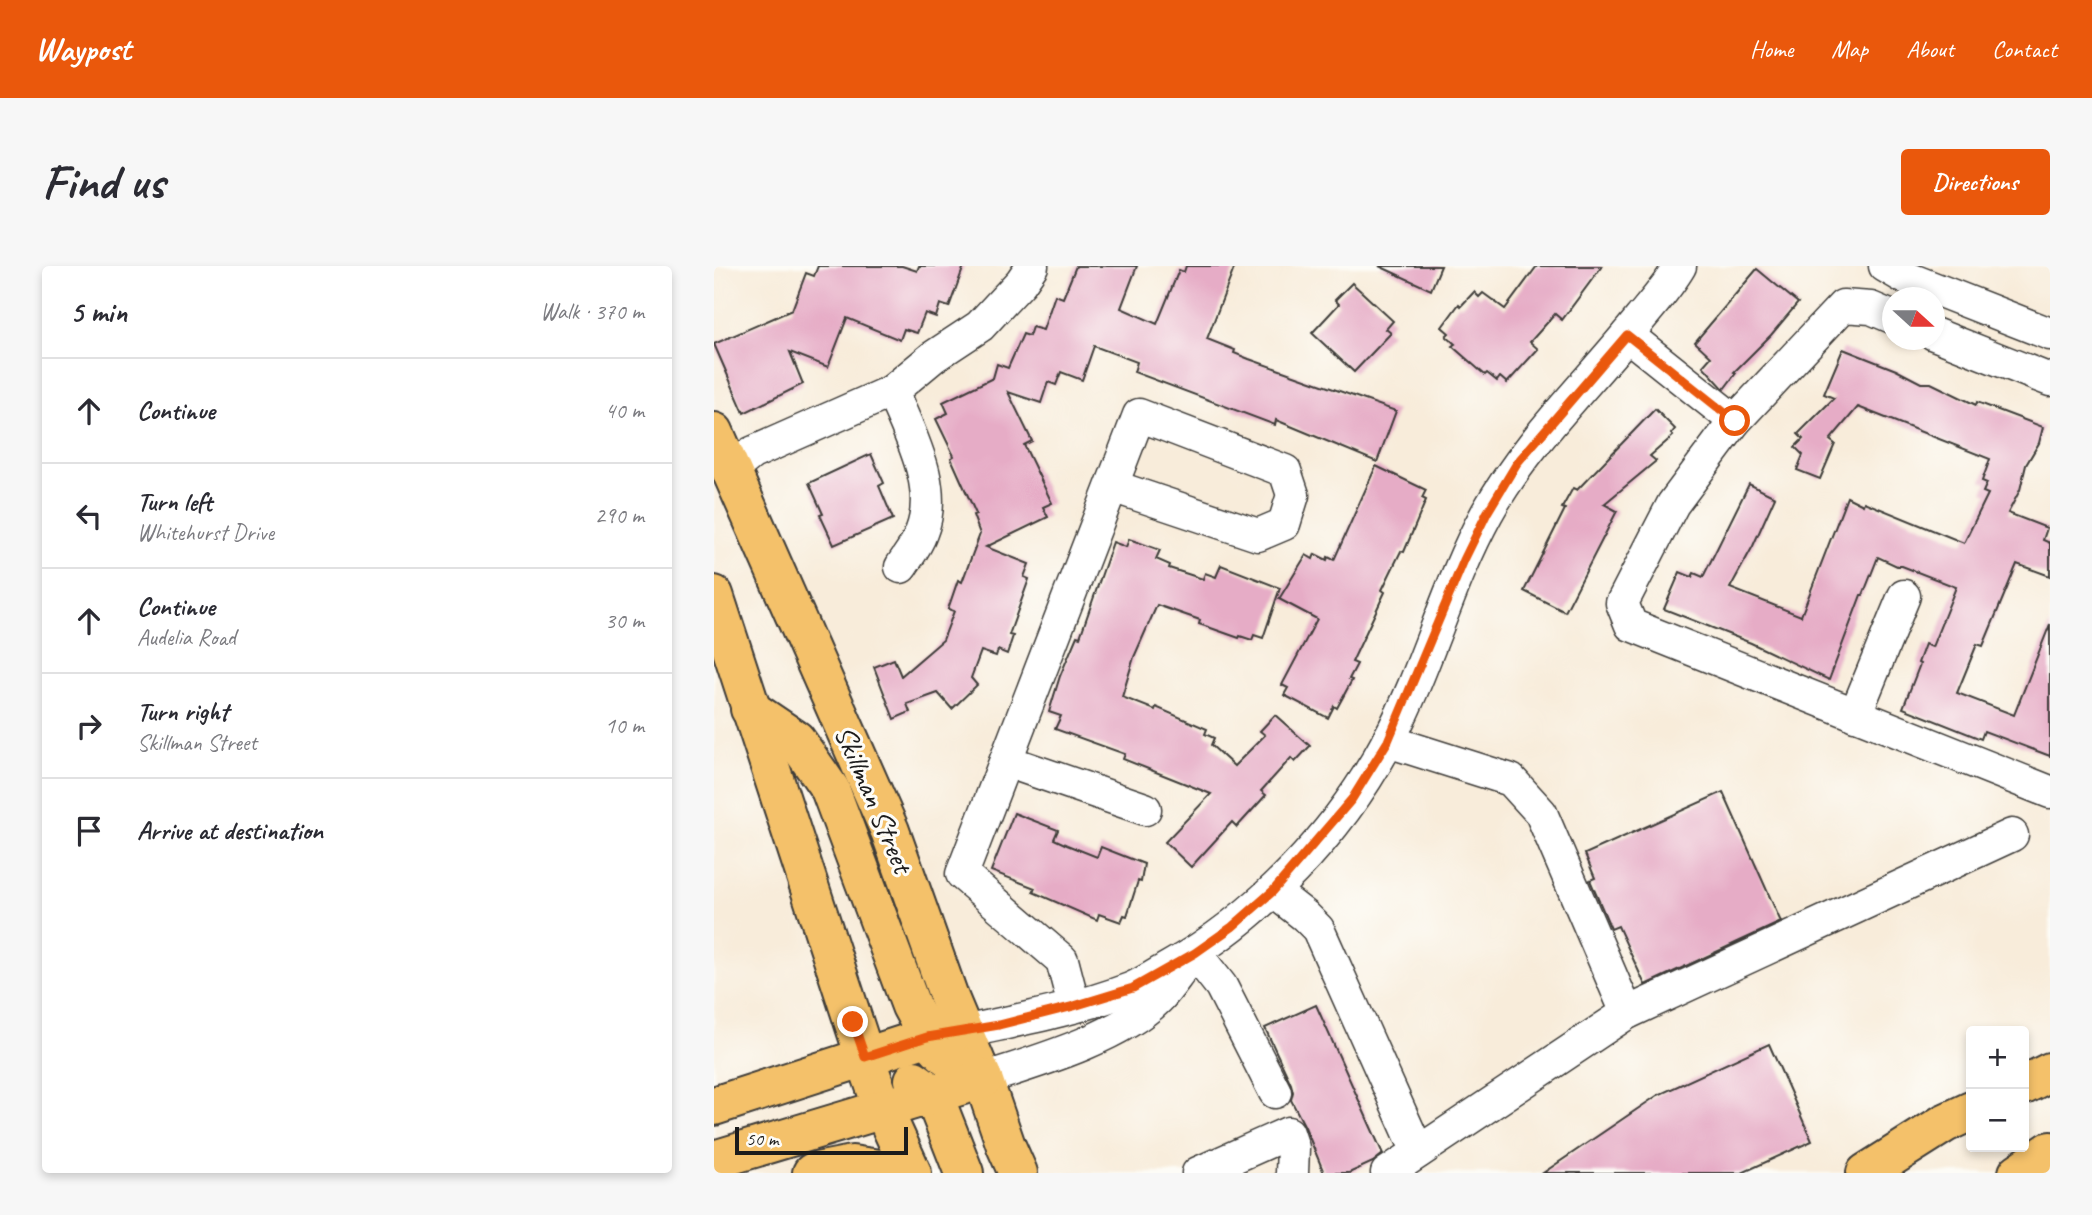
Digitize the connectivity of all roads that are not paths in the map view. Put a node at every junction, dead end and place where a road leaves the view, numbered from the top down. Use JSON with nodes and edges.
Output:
{"nodes":[{"id":1,"x":1032,"y":266,"type":"edge"},
{"id":2,"x":1680,"y":266,"type":"edge"},
{"id":3,"x":1885,"y":266,"type":"edge"},
{"id":4,"x":1882,"y":313,"type":"edge"},
{"id":5,"x":2050,"y":334,"type":"edge"},
{"id":6,"x":1627,"y":335,"type":"junction"},
{"id":7,"x":1945,"y":338,"type":"edge"},
{"id":8,"x":2050,"y":380,"type":"edge"},
{"id":9,"x":892,"y":391,"type":"junction"},
{"id":10,"x":1735,"y":421,"type":"junction"},
{"id":11,"x":714,"y":432,"type":"edge"},
{"id":12,"x":731,"y":470,"type":"junction"},
{"id":13,"x":1112,"y":486,"type":"junction"},
{"id":14,"x":901,"y":567,"type":"dead end"},
{"id":15,"x":714,"y":595,"type":"edge"},
{"id":16,"x":1904,"y":596,"type":"dead end"},
{"id":17,"x":750,"y":709,"type":"junction"},
{"id":18,"x":1855,"y":715,"type":"junction"},
{"id":19,"x":1388,"y":741,"type":"junction"},
{"id":20,"x":1006,"y":761,"type":"junction"},
{"id":21,"x":2050,"y":792,"type":"edge"},
{"id":22,"x":1145,"y":809,"type":"dead end"},
{"id":23,"x":2012,"y":835,"type":"dead end"},
{"id":24,"x":1273,"y":891,"type":"junction"},
{"id":25,"x":1195,"y":953,"type":"junction"},
{"id":26,"x":1074,"y":1006,"type":"junction"},
{"id":27,"x":1627,"y":1013,"type":"junction"},
{"id":28,"x":946,"y":1035,"type":"junction"},
{"id":29,"x":865,"y":1057,"type":"junction"},
{"id":30,"x":2050,"y":1072,"type":"edge"},
{"id":31,"x":983,"y":1079,"type":"junction"},
{"id":32,"x":2029,"y":1082,"type":"edge"},
{"id":33,"x":1275,"y":1092,"type":"dead end"},
{"id":34,"x":933,"y":1094,"type":"junction"},
{"id":35,"x":714,"y":1106,"type":"edge"},
{"id":36,"x":883,"y":1109,"type":"junction"},
{"id":37,"x":1966,"y":1114,"type":"edge"},
{"id":38,"x":2050,"y":1151,"type":"edge"},
{"id":39,"x":1419,"y":1152,"type":"junction"},
{"id":40,"x":714,"y":1160,"type":"edge"},
{"id":41,"x":714,"y":1169,"type":"edge"},
{"id":42,"x":723,"y":1173,"type":"edge"},
{"id":43,"x":812,"y":1173,"type":"edge"},
{"id":44,"x":890,"y":1173,"type":"edge"},
{"id":45,"x":912,"y":1173,"type":"edge"},
{"id":46,"x":964,"y":1173,"type":"edge"},
{"id":47,"x":1018,"y":1173,"type":"edge"},
{"id":48,"x":1198,"y":1173,"type":"edge"},
{"id":49,"x":1292,"y":1173,"type":"edge"},
{"id":50,"x":1387,"y":1173,"type":"edge"},
{"id":51,"x":1866,"y":1173,"type":"edge"},
{"id":52,"x":2018,"y":1173,"type":"edge"}],
"edges":[{"from":1,"to":9,"type":"street"},
{"from":2,"to":6,"type":"street"},
{"from":3,"to":5,"type":"street"},
{"from":4,"to":10,"type":"street"},
{"from":6,"to":10,"type":"street"},
{"from":6,"to":19,"type":"street"},
{"from":7,"to":8,"type":"street"},
{"from":9,"to":12,"type":"street"},
{"from":9,"to":14,"type":"street"},
{"from":10,"to":18,"type":"street"},
{"from":11,"to":12,"type":"main road","name":"Skillman Street"},
{"from":12,"to":28,"type":"main road","name":"Skillman Street"},
{"from":13,"to":13,"type":"street"},
{"from":13,"to":20,"type":"street"},
{"from":15,"to":17,"type":"main road"},
{"from":16,"to":18,"type":"street"},
{"from":17,"to":28,"type":"main road"},
{"from":17,"to":29,"type":"main road"},
{"from":18,"to":21,"type":"street"},
{"from":19,"to":24,"type":"street"},
{"from":19,"to":27,"type":"street"},
{"from":20,"to":22,"type":"street"},
{"from":20,"to":26,"type":"street"},
{"from":23,"to":27,"type":"street"},
{"from":24,"to":25,"type":"street"},
{"from":24,"to":39,"type":"street"},
{"from":25,"to":26,"type":"street"},
{"from":25,"to":31,"type":"street"},
{"from":25,"to":33,"type":"street"},
{"from":26,"to":28,"type":"street"},
{"from":27,"to":39,"type":"street"},
{"from":28,"to":29,"type":"main road"},
{"from":28,"to":31,"type":"main road"},
{"from":29,"to":34,"type":"main road"},
{"from":29,"to":35,"type":"main road"},
{"from":29,"to":36,"type":"main road"},
{"from":30,"to":32,"type":"main road"},
{"from":31,"to":34,"type":"main road"},
{"from":31,"to":47,"type":"main road"},
{"from":34,"to":36,"type":"main road"},
{"from":34,"to":46,"type":"main road"},
{"from":36,"to":40,"type":"main road"},
{"from":36,"to":45,"type":"main road"},
{"from":37,"to":51,"type":"main road"},
{"from":38,"to":52,"type":"main road"},
{"from":39,"to":50,"type":"street"},
{"from":41,"to":42,"type":"main road"},
{"from":43,"to":44,"type":"main road"},
{"from":48,"to":49,"type":"street"}]}
